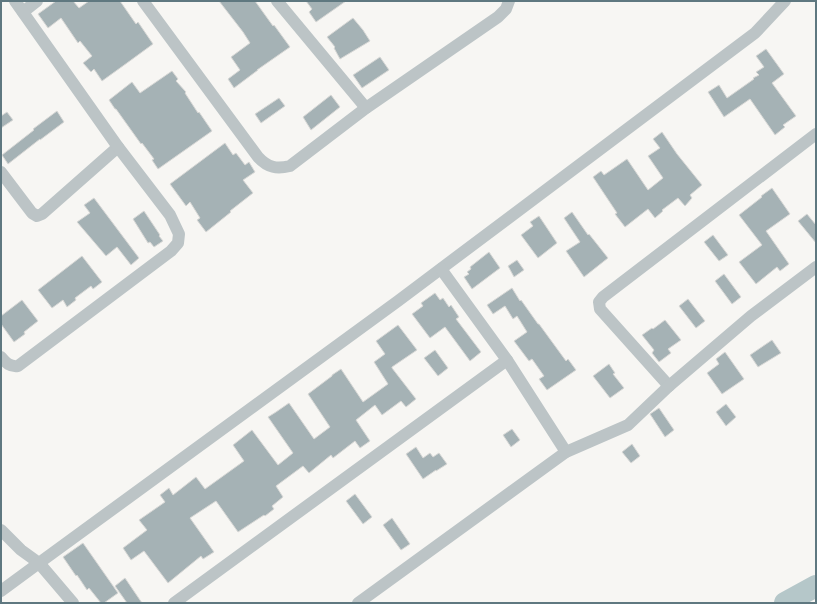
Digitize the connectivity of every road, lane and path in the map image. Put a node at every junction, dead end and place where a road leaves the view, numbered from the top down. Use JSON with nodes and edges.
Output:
{"nodes":[{"id":1,"x":15,"y":1,"type":"edge"},
{"id":2,"x":37,"y":1,"type":"edge"},
{"id":3,"x":143,"y":1,"type":"edge"},
{"id":4,"x":277,"y":1,"type":"edge"},
{"id":5,"x":509,"y":1,"type":"edge"},
{"id":6,"x":785,"y":1,"type":"edge"},
{"id":7,"x":23,"y":12,"type":"junction"},
{"id":8,"x":366,"y":108,"type":"junction"},
{"id":9,"x":816,"y":134,"type":"edge"},
{"id":10,"x":118,"y":147,"type":"junction"},
{"id":11,"x":1,"y":172,"type":"edge"},
{"id":12,"x":816,"y":267,"type":"edge"},
{"id":13,"x":441,"y":269,"type":"junction"},
{"id":14,"x":1,"y":357,"type":"edge"},
{"id":15,"x":507,"y":360,"type":"junction"},
{"id":16,"x":669,"y":386,"type":"junction"},
{"id":17,"x":566,"y":452,"type":"junction"},
{"id":18,"x":1,"y":530,"type":"edge"},
{"id":19,"x":39,"y":563,"type":"junction"},
{"id":20,"x":1,"y":592,"type":"edge"},
{"id":21,"x":73,"y":603,"type":"edge"},
{"id":22,"x":174,"y":603,"type":"edge"},
{"id":23,"x":358,"y":603,"type":"edge"}],
"edges":[{"from":1,"to":7,"type":"street"},
{"from":2,"to":7,"type":"street"},
{"from":3,"to":8,"type":"street"},
{"from":4,"to":8,"type":"street"},
{"from":5,"to":8,"type":"street"},
{"from":6,"to":13,"type":"street"},
{"from":7,"to":10,"type":"street"},
{"from":9,"to":16,"type":"street"},
{"from":10,"to":11,"type":"street"},
{"from":10,"to":14,"type":"street"},
{"from":12,"to":16,"type":"street"},
{"from":13,"to":15,"type":"street"},
{"from":13,"to":19,"type":"street"},
{"from":15,"to":17,"type":"street"},
{"from":15,"to":22,"type":"street"},
{"from":16,"to":17,"type":"street"},
{"from":17,"to":23,"type":"street"},
{"from":18,"to":19,"type":"street"},
{"from":19,"to":20,"type":"street"},
{"from":19,"to":21,"type":"street"}]}
